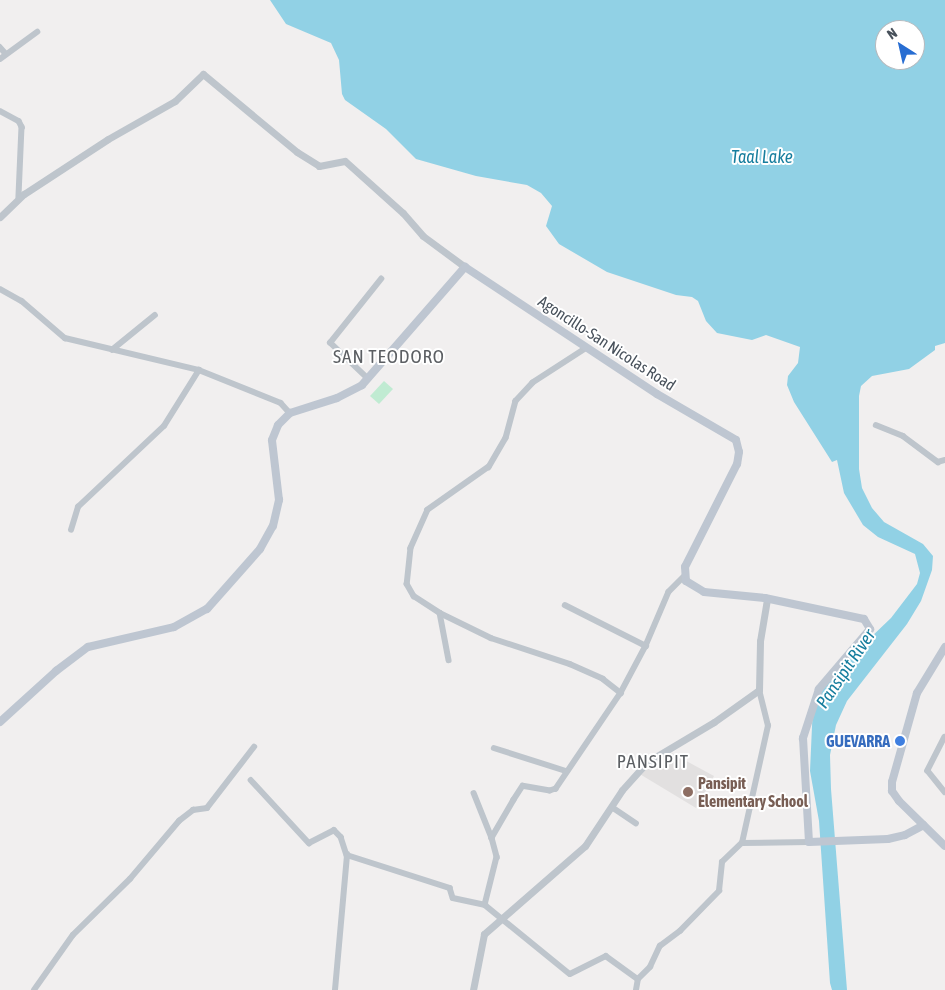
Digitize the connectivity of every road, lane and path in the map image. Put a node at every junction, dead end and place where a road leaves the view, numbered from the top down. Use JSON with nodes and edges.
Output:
{"nodes":[{"id":1,"x":37,"y":32,"type":"dead end"},
{"id":2,"x":0,"y":47,"type":"edge"},
{"id":3,"x":6,"y":54,"type":"junction"},
{"id":4,"x":0,"y":59,"type":"edge"},
{"id":5,"x":0,"y":111,"type":"edge"},
{"id":6,"x":19,"y":197,"type":"junction"},
{"id":7,"x":0,"y":217,"type":"edge"},
{"id":8,"x":465,"y":268,"type":"junction"},
{"id":9,"x":381,"y":279,"type":"dead end"},
{"id":10,"x":0,"y":289,"type":"edge"},
{"id":11,"x":155,"y":315,"type":"dead end"},
{"id":12,"x":588,"y":348,"type":"junction"},
{"id":13,"x":112,"y":350,"type":"junction"},
{"id":14,"x":199,"y":370,"type":"junction"},
{"id":15,"x":368,"y":379,"type":"junction"},
{"id":16,"x":290,"y":413,"type":"junction"},
{"id":17,"x":876,"y":425,"type":"dead end"},
{"id":18,"x":945,"y":460,"type":"edge"},
{"id":19,"x":71,"y":530,"type":"dead end"},
{"id":20,"x":684,"y":578,"type":"junction"},
{"id":21,"x":767,"y":599,"type":"junction"},
{"id":22,"x":565,"y":605,"type":"dead end"},
{"id":23,"x":440,"y":614,"type":"junction"},
{"id":24,"x":646,"y":646,"type":"junction"},
{"id":25,"x":945,"y":647,"type":"edge"},
{"id":26,"x":449,"y":660,"type":"dead end"},
{"id":27,"x":760,"y":690,"type":"junction"},
{"id":28,"x":621,"y":693,"type":"junction"},
{"id":29,"x":0,"y":722,"type":"edge"},
{"id":30,"x":945,"y":737,"type":"edge"},
{"id":31,"x":254,"y":747,"type":"dead end"},
{"id":32,"x":494,"y":748,"type":"dead end"},
{"id":33,"x":566,"y":771,"type":"junction"},
{"id":34,"x":251,"y":780,"type":"dead end"},
{"id":35,"x":945,"y":792,"type":"edge"},
{"id":36,"x":474,"y":793,"type":"dead end"},
{"id":37,"x":612,"y":807,"type":"junction"},
{"id":38,"x":636,"y":823,"type":"dead end"},
{"id":39,"x":924,"y":825,"type":"junction"},
{"id":40,"x":492,"y":838,"type":"junction"},
{"id":41,"x":809,"y":842,"type":"junction"},
{"id":42,"x":742,"y":843,"type":"junction"},
{"id":43,"x":945,"y":846,"type":"edge"},
{"id":44,"x":348,"y":855,"type":"junction"},
{"id":45,"x":485,"y":904,"type":"junction"},
{"id":46,"x":504,"y":918,"type":"junction"},
{"id":47,"x":638,"y":979,"type":"junction"},
{"id":48,"x":34,"y":990,"type":"edge"},
{"id":49,"x":335,"y":990,"type":"edge"},
{"id":50,"x":474,"y":990,"type":"edge"},
{"id":51,"x":636,"y":990,"type":"edge"}],
"edges":[{"from":1,"to":3,"type":"street"},
{"from":2,"to":3,"type":"street"},
{"from":3,"to":4,"type":"street"},
{"from":5,"to":6,"type":"street"},
{"from":6,"to":7,"type":"street"},
{"from":6,"to":8,"type":"street"},
{"from":8,"to":12,"type":"main road","name":"Agoncillo-San Nicolas Road"},
{"from":8,"to":15,"type":"main road"},
{"from":9,"to":15,"type":"street"},
{"from":10,"to":13,"type":"street"},
{"from":11,"to":13,"type":"street"},
{"from":12,"to":20,"type":"main road","name":"Agoncillo-San Nicolas Road"},
{"from":12,"to":23,"type":"street"},
{"from":13,"to":14,"type":"street"},
{"from":14,"to":16,"type":"street"},
{"from":14,"to":19,"type":"street"},
{"from":15,"to":16,"type":"main road"},
{"from":16,"to":29,"type":"main road"},
{"from":17,"to":18,"type":"street"},
{"from":20,"to":21,"type":"main road"},
{"from":20,"to":24,"type":"street"},
{"from":21,"to":27,"type":"street"},
{"from":21,"to":41,"type":"main road"},
{"from":22,"to":24,"type":"street"},
{"from":23,"to":26,"type":"street"},
{"from":23,"to":28,"type":"street"},
{"from":24,"to":28,"type":"street"},
{"from":25,"to":39,"type":"main road"},
{"from":27,"to":37,"type":"street"},
{"from":27,"to":42,"type":"street"},
{"from":28,"to":33,"type":"street"},
{"from":30,"to":35,"type":"street"},
{"from":31,"to":48,"type":"street"},
{"from":32,"to":33,"type":"street"},
{"from":33,"to":40,"type":"street"},
{"from":34,"to":44,"type":"street"},
{"from":36,"to":40,"type":"street"},
{"from":37,"to":38,"type":"street"},
{"from":37,"to":46,"type":"street"},
{"from":39,"to":41,"type":"main road"},
{"from":39,"to":43,"type":"main road"},
{"from":40,"to":45,"type":"street"},
{"from":41,"to":42,"type":"street"},
{"from":42,"to":47,"type":"street"},
{"from":44,"to":45,"type":"street"},
{"from":44,"to":49,"type":"street"},
{"from":45,"to":46,"type":"street"},
{"from":46,"to":47,"type":"street"},
{"from":46,"to":50,"type":"street"},
{"from":47,"to":51,"type":"street"}]}
